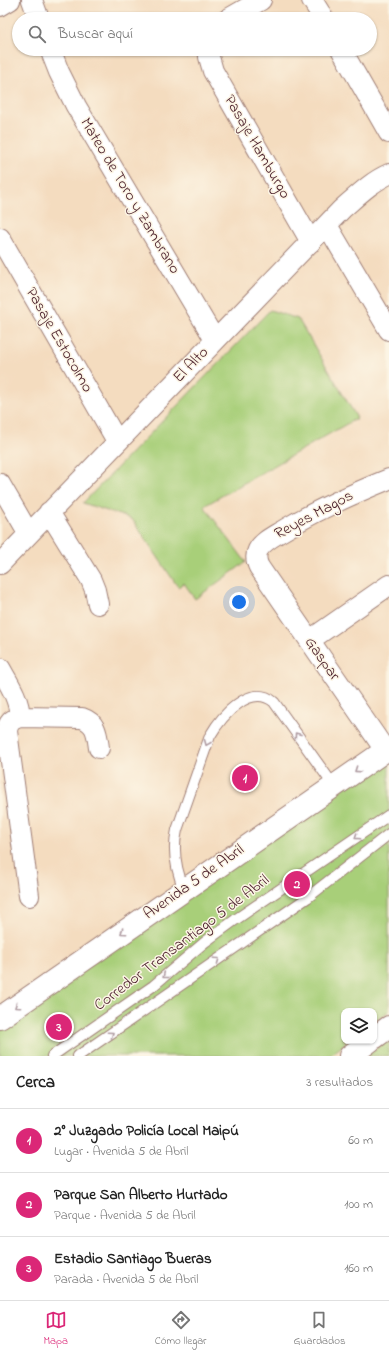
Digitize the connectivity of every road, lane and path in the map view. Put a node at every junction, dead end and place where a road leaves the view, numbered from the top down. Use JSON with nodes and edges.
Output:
{"nodes":[{"id":1,"x":10,"y":0,"type":"edge"},
{"id":2,"x":32,"y":0,"type":"edge"},
{"id":3,"x":261,"y":0,"type":"edge"},
{"id":4,"x":312,"y":0,"type":"edge"},
{"id":5,"x":0,"y":6,"type":"edge"},
{"id":6,"x":36,"y":12,"type":"edge"},
{"id":7,"x":240,"y":12,"type":"edge"},
{"id":8,"x":320,"y":12,"type":"edge"},
{"id":9,"x":53,"y":56,"type":"edge"},
{"id":10,"x":209,"y":56,"type":"edge"},
{"id":11,"x":346,"y":56,"type":"edge"},
{"id":12,"x":389,"y":133,"type":"edge"},
{"id":13,"x":389,"y":174,"type":"edge"},
{"id":14,"x":327,"y":226,"type":"junction"},
{"id":15,"x":0,"y":238,"type":"edge"},
{"id":16,"x":311,"y":242,"type":"junction"},
{"id":17,"x":389,"y":330,"type":"edge"},
{"id":18,"x":215,"y":340,"type":"junction"},
{"id":19,"x":118,"y":442,"type":"junction"},
{"id":20,"x":389,"y":479,"type":"edge"},
{"id":21,"x":0,"y":484,"type":"edge"},
{"id":22,"x":50,"y":512,"type":"junction"},
{"id":23,"x":29,"y":534,"type":"junction"},
{"id":24,"x":0,"y":564,"type":"edge"},
{"id":25,"x":259,"y":567,"type":"joint"},
{"id":26,"x":389,"y":585,"type":"edge"},
{"id":27,"x":98,"y":604,"type":"dead end"},
{"id":28,"x":310,"y":640,"type":"junction"},
{"id":29,"x":0,"y":668,"type":"edge"},
{"id":30,"x":20,"y":717,"type":"junction"},
{"id":31,"x":99,"y":748,"type":"dead end"},
{"id":32,"x":387,"y":749,"type":"edge"},
{"id":33,"x":334,"y":786,"type":"junction"},
{"id":34,"x":389,"y":814,"type":"edge"},
{"id":35,"x":389,"y":834,"type":"edge"},
{"id":36,"x":184,"y":889,"type":"junction"},
{"id":37,"x":29,"y":896,"type":"dead end"},
{"id":38,"x":0,"y":1018,"type":"edge"},
{"id":39,"x":389,"y":1027,"type":"edge"},
{"id":40,"x":377,"y":1036,"type":"edge"},
{"id":41,"x":366,"y":1044,"type":"edge"},
{"id":42,"x":52,"y":1056,"type":"edge"},
{"id":43,"x":78,"y":1056,"type":"edge"},
{"id":44,"x":350,"y":1056,"type":"edge"}],
"edges":[{"from":1,"to":5,"type":"street"},
{"from":2,"to":6,"type":"street"},
{"from":3,"to":7,"type":"street"},
{"from":4,"to":8,"type":"street"},
{"from":9,"to":18,"type":"street","name":"Mateo de Toro y Zambrano"},
{"from":10,"to":16,"type":"street","name":"Pasaje Hamburgo"},
{"from":11,"to":12,"type":"street"},
{"from":13,"to":14,"type":"street","name":"El Alto"},
{"from":14,"to":16,"type":"street","name":"El Alto"},
{"from":14,"to":17,"type":"street"},
{"from":15,"to":19,"type":"street","name":"Pasaje Estocolmo"},
{"from":16,"to":18,"type":"street","name":"El Alto"},
{"from":18,"to":19,"type":"street","name":"El Alto"},
{"from":19,"to":22,"type":"street","name":"El Alto"},
{"from":20,"to":25,"type":"street","name":"Reyes Magos"},
{"from":21,"to":23,"type":"street"},
{"from":22,"to":23,"type":"street","name":"El Alto"},
{"from":22,"to":27,"type":"street"},
{"from":23,"to":24,"type":"street","name":"El Alto"},
{"from":25,"to":28,"type":"street","name":"Gaspar"},
{"from":26,"to":28,"type":"street"},
{"from":28,"to":32,"type":"street","name":"Gaspar"},
{"from":29,"to":30,"type":"street"},
{"from":30,"to":31,"type":"street"},
{"from":30,"to":37,"type":"street"},
{"from":32,"to":33,"type":"main road","name":"Avenida 5 de Abril","one_way":true},
{"from":33,"to":36,"type":"main road","name":"Avenida 5 de Abril"},
{"from":33,"to":36,"type":"lane","one_way":true},
{"from":34,"to":42,"type":"lane","name":"Corredor Transantiago 5 de Abril","one_way":true},
{"from":43,"to":35,"type":"lane","name":"Corredor Transantiago 5 de Abril","one_way":true},
{"from":36,"to":38,"type":"main road","name":"Avenida 5 de Abril","one_way":true},
{"from":39,"to":40,"type":"main road"},
{"from":41,"to":44,"type":"main road"}]}
